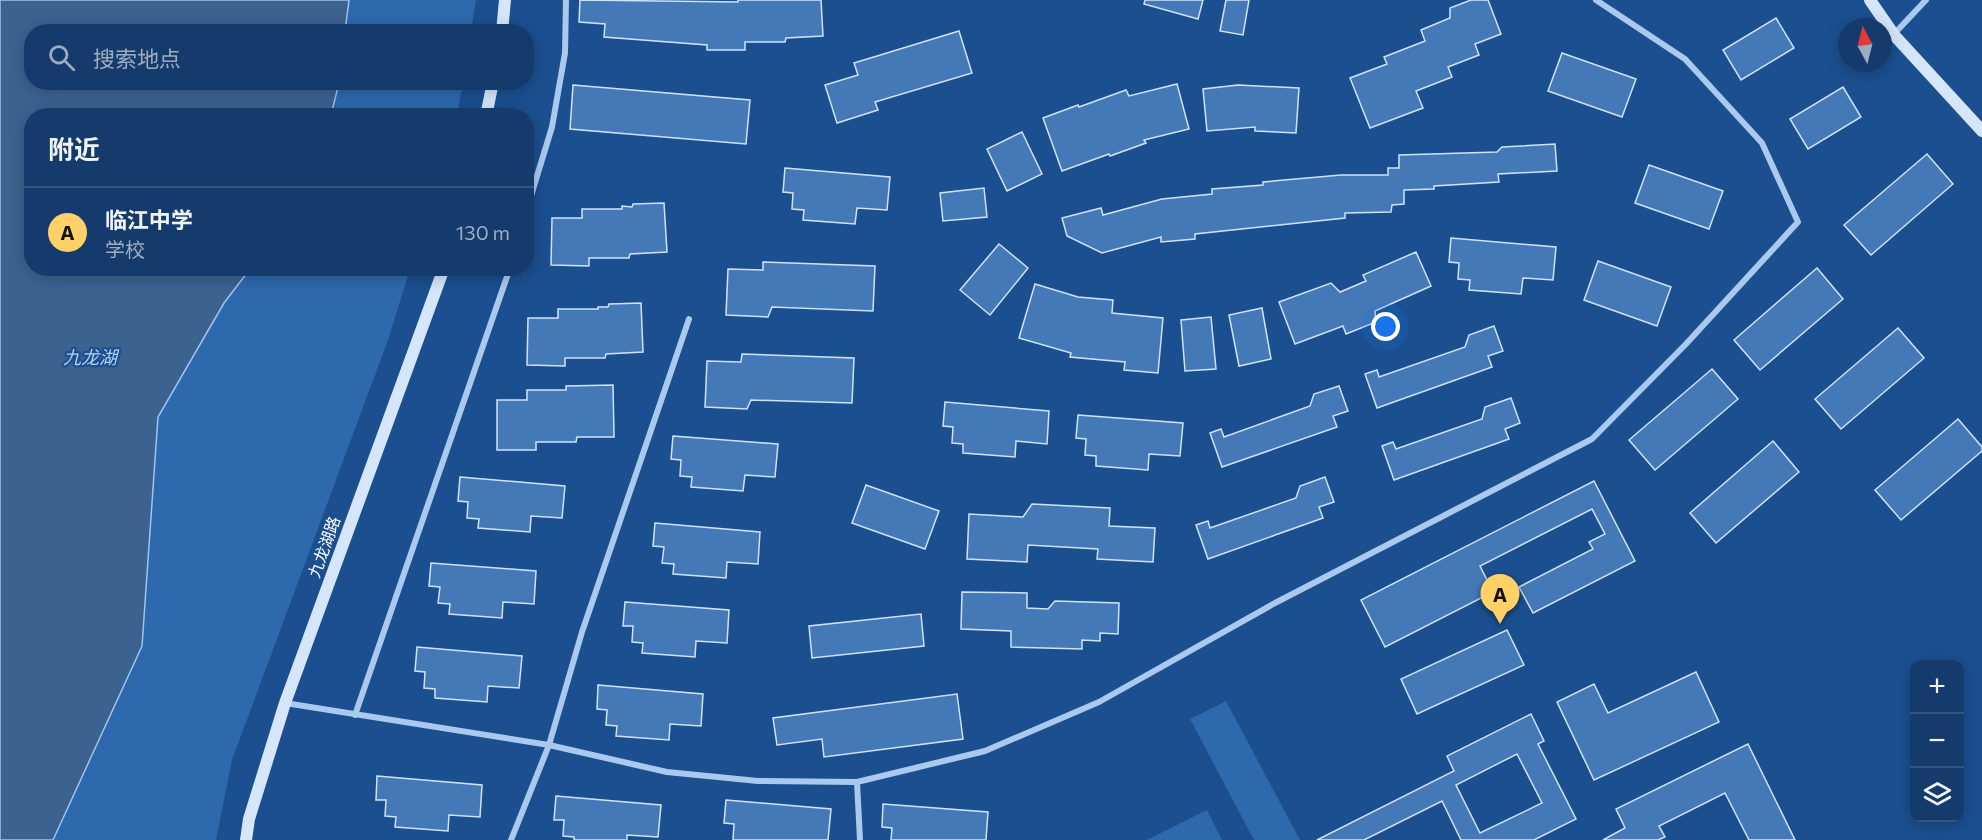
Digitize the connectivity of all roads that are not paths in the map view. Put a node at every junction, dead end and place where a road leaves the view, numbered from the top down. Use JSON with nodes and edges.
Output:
{"nodes":[{"id":1,"x":505,"y":0,"type":"edge"},
{"id":2,"x":566,"y":0,"type":"edge"},
{"id":3,"x":1596,"y":0,"type":"edge"},
{"id":4,"x":1870,"y":0,"type":"edge"},
{"id":5,"x":1926,"y":0,"type":"edge"},
{"id":6,"x":503,"y":24,"type":"edge"},
{"id":7,"x":1894,"y":35,"type":"junction"},
{"id":8,"x":491,"y":90,"type":"edge"},
{"id":9,"x":488,"y":108,"type":"edge"},
{"id":10,"x":1982,"y":131,"type":"edge"},
{"id":11,"x":534,"y":186,"type":"edge"},
{"id":12,"x":441,"y":276,"type":"edge"},
{"id":13,"x":507,"y":276,"type":"edge"},
{"id":14,"x":689,"y":319,"type":"dead end"},
{"id":15,"x":285,"y":703,"type":"junction"},
{"id":16,"x":355,"y":715,"type":"junction"},
{"id":17,"x":549,"y":745,"type":"junction"},
{"id":18,"x":857,"y":782,"type":"junction"},
{"id":19,"x":246,"y":840,"type":"edge"},
{"id":20,"x":511,"y":840,"type":"edge"},
{"id":21,"x":860,"y":840,"type":"edge"}],
"edges":[{"from":1,"to":6,"type":"street"},
{"from":2,"to":11,"type":"street"},
{"from":3,"to":18,"type":"street"},
{"from":4,"to":7,"type":"street"},
{"from":5,"to":7,"type":"street"},
{"from":7,"to":10,"type":"street"},
{"from":8,"to":9,"type":"street"},
{"from":12,"to":15,"type":"street","name":"九龙湖路"},
{"from":13,"to":16,"type":"street"},
{"from":14,"to":17,"type":"street"},
{"from":15,"to":16,"type":"street"},
{"from":15,"to":19,"type":"street","name":"九龙湖路"},
{"from":16,"to":17,"type":"street"},
{"from":17,"to":18,"type":"street"},
{"from":17,"to":20,"type":"street"},
{"from":18,"to":21,"type":"street"}]}
